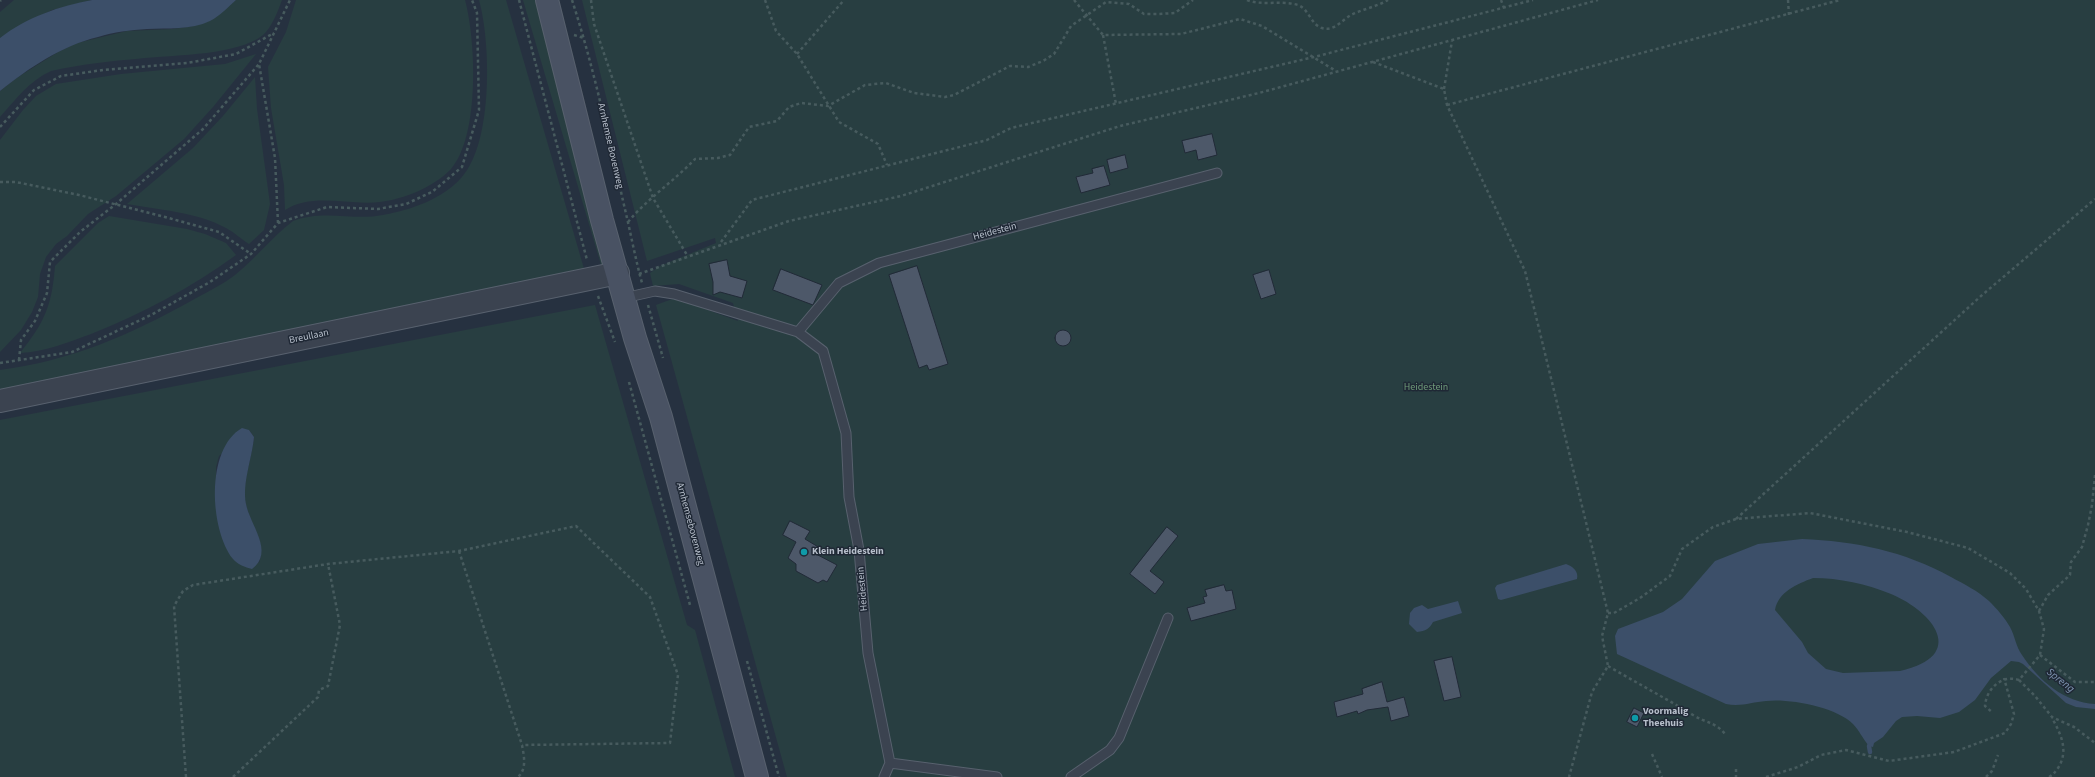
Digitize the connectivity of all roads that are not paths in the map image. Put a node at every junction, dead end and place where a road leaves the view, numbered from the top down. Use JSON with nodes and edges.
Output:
{"nodes":[{"id":1,"x":547,"y":0,"type":"edge"},
{"id":2,"x":1217,"y":173,"type":"dead end"},
{"id":3,"x":618,"y":273,"type":"junction"},
{"id":4,"x":624,"y":298,"type":"junction"},
{"id":5,"x":798,"y":332,"type":"junction"},
{"id":6,"x":0,"y":401,"type":"edge"},
{"id":7,"x":1168,"y":618,"type":"dead end"},
{"id":8,"x":890,"y":763,"type":"junction"},
{"id":9,"x":757,"y":777,"type":"edge"},
{"id":10,"x":884,"y":777,"type":"edge"},
{"id":11,"x":997,"y":777,"type":"edge"},
{"id":12,"x":1071,"y":777,"type":"edge"}],
"edges":[{"from":1,"to":3,"type":"main road"},
{"from":2,"to":5,"type":"lane","name":"Heidestein"},
{"from":3,"to":4,"type":"main road","name":"Arnhemsebovenweg"},
{"from":3,"to":6,"type":"street","name":"Breullaan"},
{"from":4,"to":5,"type":"lane","name":"Heidestein"},
{"from":4,"to":9,"type":"main road","name":"Arnhemsebovenweg"},
{"from":5,"to":8,"type":"lane","name":"Heidestein"},
{"from":7,"to":12,"type":"lane"},
{"from":8,"to":10,"type":"lane"},
{"from":8,"to":11,"type":"lane"}]}
